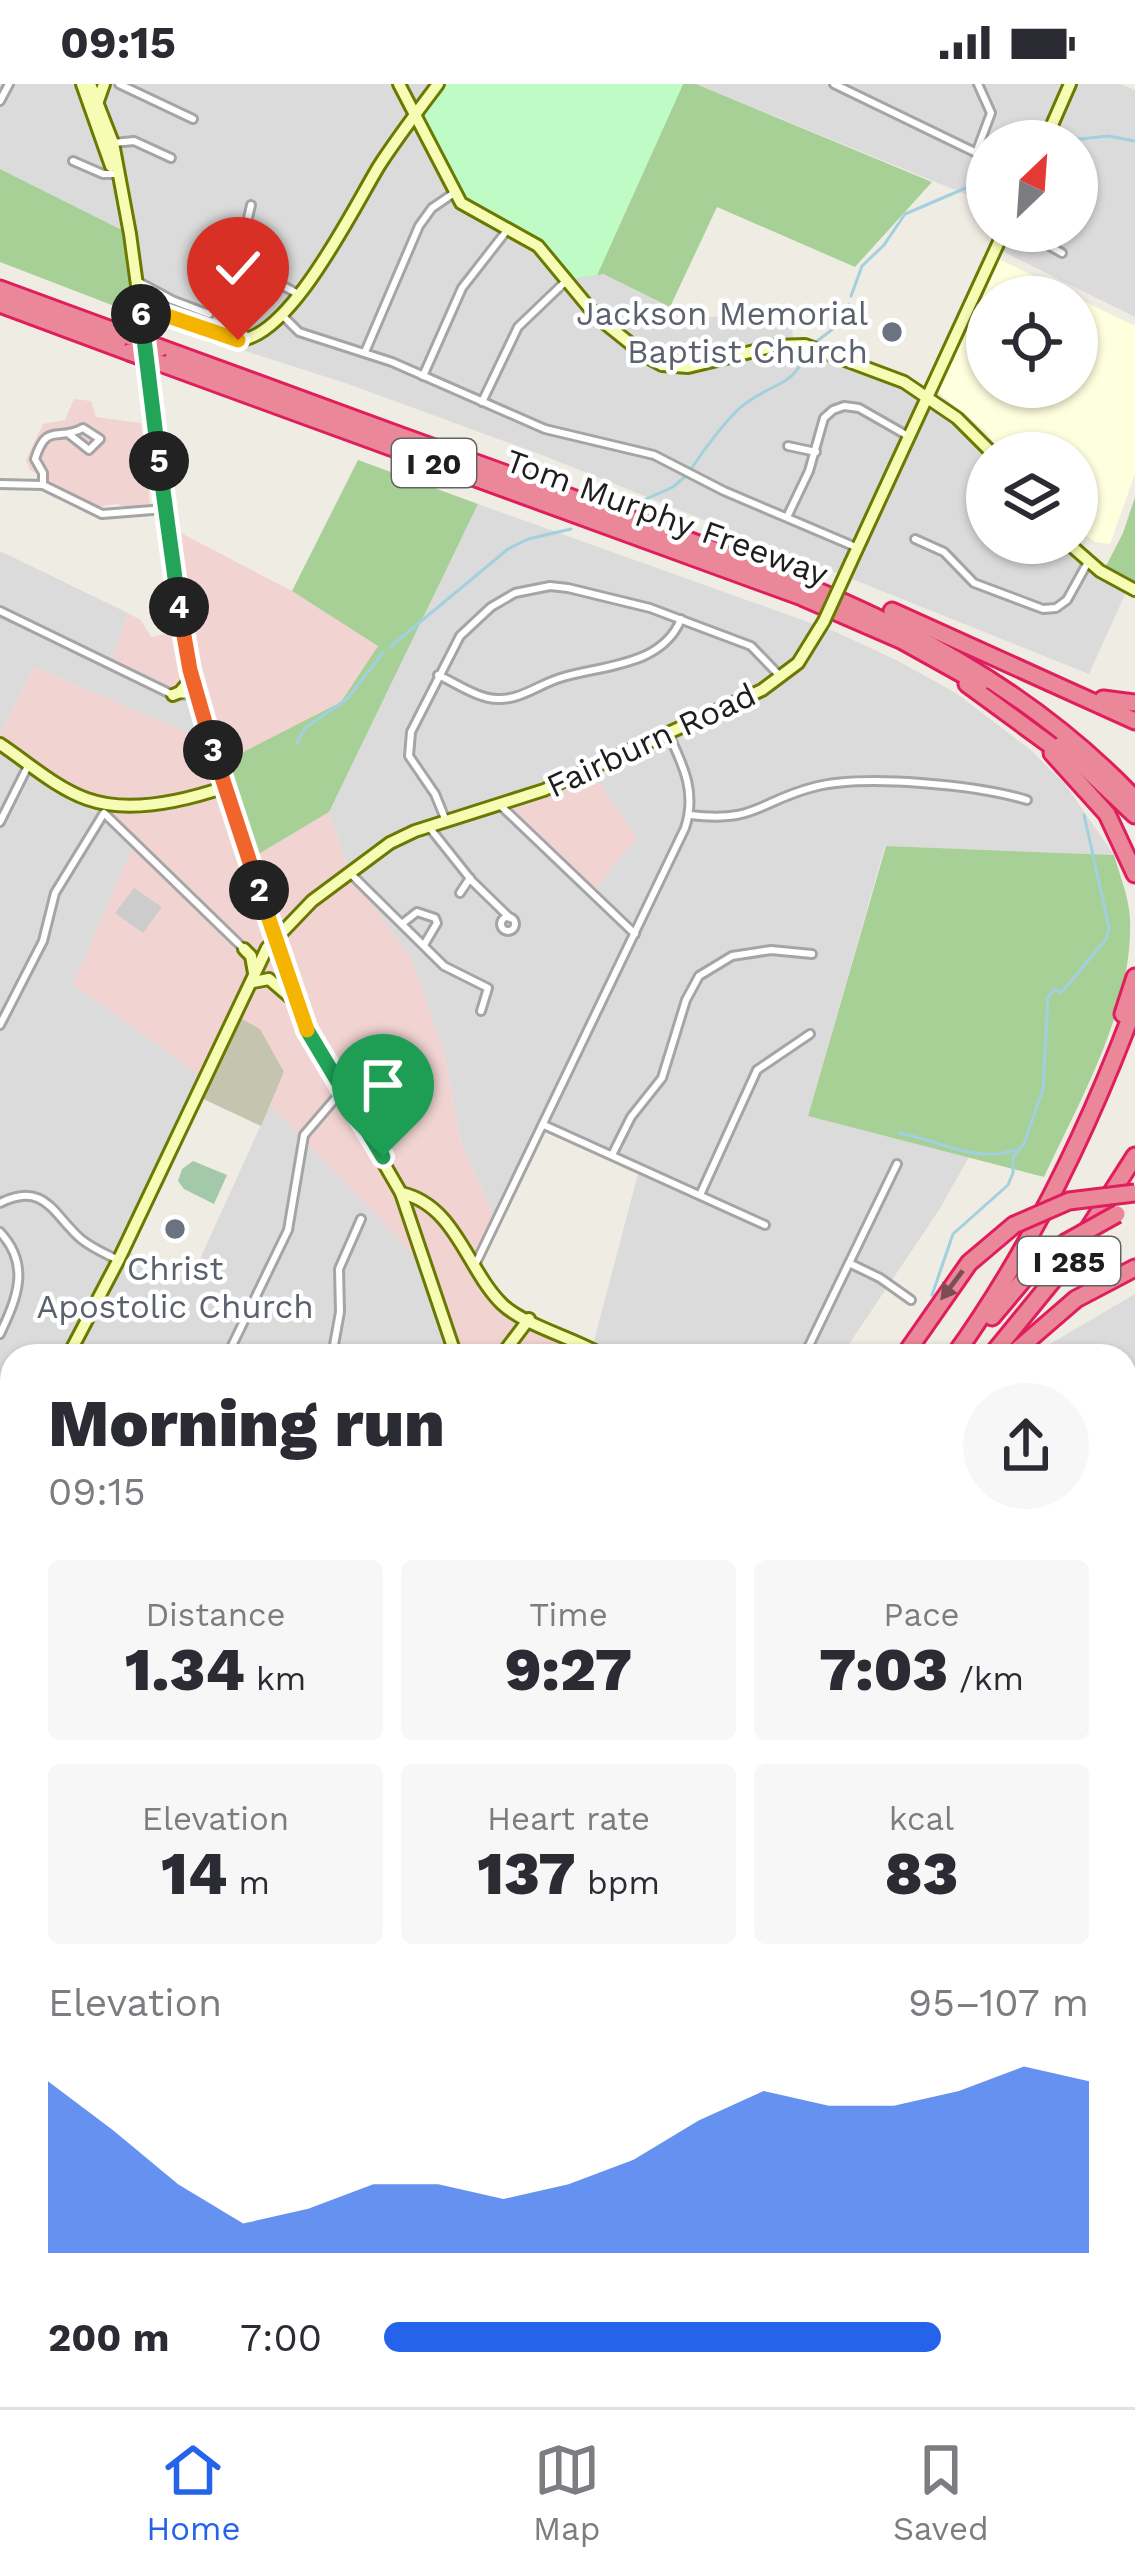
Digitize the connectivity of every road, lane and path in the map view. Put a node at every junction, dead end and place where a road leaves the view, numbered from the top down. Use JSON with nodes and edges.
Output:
{"nodes":[{"id":1,"x":8,"y":84,"type":"edge"},
{"id":2,"x":86,"y":84,"type":"edge"},
{"id":3,"x":104,"y":84,"type":"edge"},
{"id":4,"x":119,"y":84,"type":"edge"},
{"id":5,"x":399,"y":84,"type":"edge"},
{"id":6,"x":438,"y":84,"type":"edge"},
{"id":7,"x":834,"y":84,"type":"edge"},
{"id":8,"x":978,"y":84,"type":"edge"},
{"id":9,"x":1070,"y":84,"type":"edge"},
{"id":10,"x":0,"y":101,"type":"edge"},
{"id":11,"x":98,"y":101,"type":"junction"},
{"id":12,"x":416,"y":113,"type":"junction"},
{"id":13,"x":193,"y":118,"type":"dead end"},
{"id":14,"x":988,"y":120,"type":"edge"},
{"id":15,"x":1054,"y":120,"type":"edge"},
{"id":16,"x":112,"y":143,"type":"junction"},
{"id":17,"x":966,"y":148,"type":"edge"},
{"id":18,"x":171,"y":158,"type":"dead end"},
{"id":19,"x":73,"y":161,"type":"dead end"},
{"id":20,"x":117,"y":174,"type":"junction"},
{"id":21,"x":454,"y":193,"type":"junction"},
{"id":22,"x":251,"y":205,"type":"dead end"},
{"id":23,"x":508,"y":229,"type":"junction"},
{"id":24,"x":995,"y":252,"type":"edge"},
{"id":25,"x":238,"y":261,"type":"junction"},
{"id":26,"x":136,"y":281,"type":"junction"},
{"id":27,"x":566,"y":281,"type":"junction"},
{"id":28,"x":0,"y":290,"type":"edge"},
{"id":29,"x":300,"y":295,"type":"junction"},
{"id":30,"x":0,"y":304,"type":"edge"},
{"id":31,"x":141,"y":312,"type":"junction"},
{"id":32,"x":280,"y":313,"type":"junction"},
{"id":33,"x":128,"y":344,"type":"junction"},
{"id":34,"x":365,"y":352,"type":"junction"},
{"id":35,"x":162,"y":356,"type":"junction"},
{"id":36,"x":423,"y":376,"type":"junction"},
{"id":37,"x":929,"y":398,"type":"junction"},
{"id":38,"x":482,"y":402,"type":"junction"},
{"id":39,"x":973,"y":432,"type":"edge"},
{"id":40,"x":70,"y":435,"type":"junction"},
{"id":41,"x":910,"y":438,"type":"junction"},
{"id":42,"x":788,"y":446,"type":"dead end"},
{"id":43,"x":816,"y":452,"type":"junction"},
{"id":44,"x":0,"y":484,"type":"edge"},
{"id":45,"x":43,"y":485,"type":"junction"},
{"id":46,"x":165,"y":509,"type":"junction"},
{"id":47,"x":788,"y":515,"type":"junction"},
{"id":48,"x":668,"y":532,"type":"junction"},
{"id":49,"x":915,"y":539,"type":"dead end"},
{"id":50,"x":858,"y":548,"type":"junction"},
{"id":51,"x":1087,"y":564,"type":"edge"},
{"id":52,"x":1091,"y":564,"type":"edge"},
{"id":53,"x":1135,"y":590,"type":"edge"},
{"id":54,"x":0,"y":611,"type":"edge"},
{"id":55,"x":681,"y":619,"type":"junction"},
{"id":56,"x":872,"y":626,"type":"junction"},
{"id":57,"x":438,"y":675,"type":"junction"},
{"id":58,"x":192,"y":678,"type":"junction"},
{"id":59,"x":782,"y":678,"type":"junction"},
{"id":60,"x":1054,"y":683,"type":"junction"},
{"id":61,"x":976,"y":690,"type":"junction"},
{"id":62,"x":172,"y":695,"type":"junction"},
{"id":63,"x":196,"y":695,"type":"junction"},
{"id":64,"x":1135,"y":703,"type":"edge"},
{"id":65,"x":1135,"y":721,"type":"edge"},
{"id":66,"x":668,"y":733,"type":"junction"},
{"id":67,"x":0,"y":744,"type":"edge"},
{"id":68,"x":29,"y":764,"type":"junction"},
{"id":69,"x":225,"y":787,"type":"junction"},
{"id":70,"x":1135,"y":799,"type":"edge"},
{"id":71,"x":1027,"y":800,"type":"dead end"},
{"id":72,"x":501,"y":806,"type":"junction"},
{"id":73,"x":104,"y":808,"type":"junction"},
{"id":74,"x":690,"y":815,"type":"junction"},
{"id":75,"x":1135,"y":819,"type":"edge"},
{"id":76,"x":446,"y":821,"type":"junction"},
{"id":77,"x":0,"y":822,"type":"edge"},
{"id":78,"x":428,"y":826,"type":"junction"},
{"id":79,"x":349,"y":872,"type":"junction"},
{"id":80,"x":1135,"y":874,"type":"edge"},
{"id":81,"x":470,"y":878,"type":"junction"},
{"id":82,"x":460,"y":893,"type":"dead end"},
{"id":83,"x":266,"y":909,"type":"junction"},
{"id":84,"x":298,"y":913,"type":"junction"},
{"id":85,"x":510,"y":918,"type":"dead end"},
{"id":86,"x":403,"y":923,"type":"junction"},
{"id":87,"x":635,"y":934,"type":"junction"},
{"id":88,"x":271,"y":942,"type":"junction"},
{"id":89,"x":423,"y":946,"type":"junction"},
{"id":90,"x":244,"y":949,"type":"junction"},
{"id":91,"x":812,"y":954,"type":"dead end"},
{"id":92,"x":1135,"y":977,"type":"edge"},
{"id":93,"x":252,"y":980,"type":"junction"},
{"id":94,"x":295,"y":1001,"type":"junction"},
{"id":95,"x":1135,"y":1006,"type":"edge"},
{"id":96,"x":482,"y":1011,"type":"dead end"},
{"id":97,"x":0,"y":1024,"type":"edge"},
{"id":98,"x":810,"y":1034,"type":"dead end"},
{"id":99,"x":343,"y":1091,"type":"junction"},
{"id":100,"x":544,"y":1125,"type":"junction"},
{"id":101,"x":612,"y":1155,"type":"junction"},
{"id":102,"x":1135,"y":1156,"type":"edge"},
{"id":103,"x":1070,"y":1157,"type":"junction"},
{"id":104,"x":897,"y":1164,"type":"dead end"},
{"id":105,"x":401,"y":1193,"type":"junction"},
{"id":106,"x":1135,"y":1193,"type":"edge"},
{"id":107,"x":700,"y":1195,"type":"junction"},
{"id":108,"x":0,"y":1203,"type":"edge"},
{"id":109,"x":1135,"y":1207,"type":"edge"},
{"id":110,"x":361,"y":1219,"type":"dead end"},
{"id":111,"x":765,"y":1225,"type":"dead end"},
{"id":112,"x":0,"y":1232,"type":"edge"},
{"id":113,"x":118,"y":1261,"type":"junction"},
{"id":114,"x":476,"y":1263,"type":"junction"},
{"id":115,"x":849,"y":1263,"type":"junction"},
{"id":116,"x":1135,"y":1268,"type":"edge"},
{"id":117,"x":911,"y":1300,"type":"dead end"},
{"id":118,"x":529,"y":1319,"type":"junction"},
{"id":119,"x":0,"y":1334,"type":"edge"},
{"id":120,"x":74,"y":1344,"type":"edge"},
{"id":121,"x":233,"y":1344,"type":"edge"},
{"id":122,"x":334,"y":1344,"type":"edge"},
{"id":123,"x":452,"y":1344,"type":"edge"},
{"id":124,"x":510,"y":1344,"type":"edge"},
{"id":125,"x":580,"y":1344,"type":"edge"},
{"id":126,"x":810,"y":1344,"type":"edge"},
{"id":127,"x":912,"y":1344,"type":"edge"},
{"id":128,"x":964,"y":1344,"type":"edge"},
{"id":129,"x":966,"y":1344,"type":"edge"},
{"id":130,"x":1001,"y":1344,"type":"edge"},
{"id":131,"x":1024,"y":1344,"type":"edge"}],
"edges":[{"from":1,"to":10,"type":"street"},
{"from":2,"to":11,"type":"street"},
{"from":2,"to":20,"type":"street"},
{"from":3,"to":11,"type":"street"},
{"from":4,"to":13,"type":"street"},
{"from":5,"to":12,"type":"street"},
{"from":6,"to":12,"type":"street"},
{"from":7,"to":17,"type":"street"},
{"from":8,"to":14,"type":"street"},
{"from":9,"to":15,"type":"street"},
{"from":11,"to":16,"type":"street"},
{"from":12,"to":21,"type":"street"},
{"from":12,"to":29,"type":"street"},
{"from":16,"to":18,"type":"street"},
{"from":16,"to":20,"type":"street"},
{"from":19,"to":20,"type":"street"},
{"from":20,"to":26,"type":"street"},
{"from":21,"to":23,"type":"street"},
{"from":21,"to":34,"type":"street"},
{"from":22,"to":25,"type":"street"},
{"from":23,"to":27,"type":"street"},
{"from":23,"to":36,"type":"street"},
{"from":24,"to":37,"type":"street","name":"Fairburn Road"},
{"from":25,"to":26,"type":"street"},
{"from":25,"to":29,"type":"street"},
{"from":26,"to":31,"type":"street"},
{"from":27,"to":37,"type":"street"},
{"from":27,"to":38,"type":"street"},
{"from":28,"to":33,"type":"highway","name":"Tom Murphy Freeway","number":"I 20"},
{"from":29,"to":32,"type":"street"},
{"from":30,"to":33,"type":"highway","name":"Tom Murphy Freeway","number":"I 20"},
{"from":31,"to":32,"type":"street"},
{"from":31,"to":46,"type":"street"},
{"from":32,"to":34,"type":"street"},
{"from":33,"to":35,"type":"highway","name":"Tom Murphy Freeway","number":"I 20","bridge":true},
{"from":34,"to":36,"type":"street"},
{"from":35,"to":48,"type":"highway","name":"Tom Murphy Freeway","number":"I 20"},
{"from":35,"to":56,"type":"highway","name":"Tom Murphy Freeway","number":"I 20"},
{"from":36,"to":38,"type":"street"},
{"from":37,"to":39,"type":"street"},
{"from":37,"to":41,"type":"street","name":"Fairburn Road"},
{"from":38,"to":47,"type":"street"},
{"from":40,"to":40,"type":"street"},
{"from":40,"to":45,"type":"street"},
{"from":41,"to":43,"type":"street"},
{"from":41,"to":50,"type":"street","name":"Fairburn Road"},
{"from":42,"to":43,"type":"street"},
{"from":43,"to":47,"type":"street"},
{"from":44,"to":45,"type":"street"},
{"from":45,"to":46,"type":"street"},
{"from":46,"to":58,"type":"street"},
{"from":47,"to":50,"type":"street"},
{"from":48,"to":60,"type":"highway"},
{"from":48,"to":70,"type":"highway","name":"Tom Murphy Freeway","number":"I 20"},
{"from":49,"to":51,"type":"street"},
{"from":50,"to":59,"type":"street","name":"Fairburn Road","bridge":true},
{"from":52,"to":53,"type":"street"},
{"from":54,"to":62,"type":"street"},
{"from":55,"to":57,"type":"street"},
{"from":55,"to":57,"type":"street"},
{"from":55,"to":59,"type":"street"},
{"from":56,"to":61,"type":"highway"},
{"from":56,"to":75,"type":"highway","name":"Tom Murphy Freeway","number":"I 20"},
{"from":57,"to":76,"type":"street"},
{"from":58,"to":62,"type":"street"},
{"from":58,"to":63,"type":"street"},
{"from":59,"to":66,"type":"street","name":"Fairburn Road"},
{"from":60,"to":64,"type":"highway"},
{"from":60,"to":65,"type":"highway"},
{"from":61,"to":75,"type":"highway"},
{"from":61,"to":80,"type":"highway"},
{"from":62,"to":63,"type":"street"},
{"from":63,"to":69,"type":"street"},
{"from":66,"to":72,"type":"street","name":"Fairburn Road"},
{"from":66,"to":74,"type":"street"},
{"from":67,"to":68,"type":"street"},
{"from":68,"to":73,"type":"street"},
{"from":68,"to":77,"type":"street"},
{"from":69,"to":73,"type":"street"},
{"from":69,"to":83,"type":"street"},
{"from":71,"to":74,"type":"street"},
{"from":72,"to":76,"type":"street","name":"Fairburn Road"},
{"from":72,"to":87,"type":"street"},
{"from":73,"to":90,"type":"street"},
{"from":73,"to":97,"type":"street"},
{"from":74,"to":87,"type":"street"},
{"from":76,"to":78,"type":"street","name":"Fairburn Road"},
{"from":78,"to":79,"type":"street","name":"Fairburn Road"},
{"from":78,"to":81,"type":"street"},
{"from":79,"to":84,"type":"street","name":"Fairburn Road"},
{"from":79,"to":86,"type":"street"},
{"from":81,"to":82,"type":"street"},
{"from":81,"to":85,"type":"street"},
{"from":83,"to":84,"type":"street"},
{"from":83,"to":88,"type":"street"},
{"from":84,"to":88,"type":"street","name":"Fairburn Road"},
{"from":86,"to":89,"type":"street"},
{"from":86,"to":89,"type":"street"},
{"from":87,"to":100,"type":"street"},
{"from":88,"to":90,"type":"street"},
{"from":88,"to":93,"type":"street"},
{"from":88,"to":94,"type":"street"},
{"from":89,"to":96,"type":"street"},
{"from":90,"to":93,"type":"street"},
{"from":91,"to":101,"type":"street"},
{"from":92,"to":103,"type":"highway"},
{"from":93,"to":94,"type":"street"},
{"from":93,"to":113,"type":"street"},
{"from":94,"to":99,"type":"street"},
{"from":95,"to":103,"type":"highway","number":"I 285"},
{"from":98,"to":107,"type":"street"},
{"from":99,"to":105,"type":"street"},
{"from":99,"to":121,"type":"street"},
{"from":100,"to":101,"type":"street"},
{"from":100,"to":114,"type":"street"},
{"from":101,"to":107,"type":"street"},
{"from":102,"to":130,"type":"highway","number":"I 285"},
{"from":103,"to":128,"type":"highway","number":"I 285"},
{"from":104,"to":115,"type":"street"},
{"from":105,"to":114,"type":"street"},
{"from":105,"to":123,"type":"street"},
{"from":106,"to":127,"type":"highway","one_way":true,"bridge":true},
{"from":107,"to":111,"type":"street"},
{"from":108,"to":113,"type":"street"},
{"from":109,"to":129,"type":"highway","bridge":true},
{"from":110,"to":122,"type":"street"},
{"from":112,"to":119,"type":"street"},
{"from":113,"to":120,"type":"street"},
{"from":114,"to":118,"type":"street"},
{"from":115,"to":117,"type":"street"},
{"from":115,"to":126,"type":"street"},
{"from":116,"to":131,"type":"highway"},
{"from":118,"to":124,"type":"street"},
{"from":118,"to":125,"type":"street"}]}
